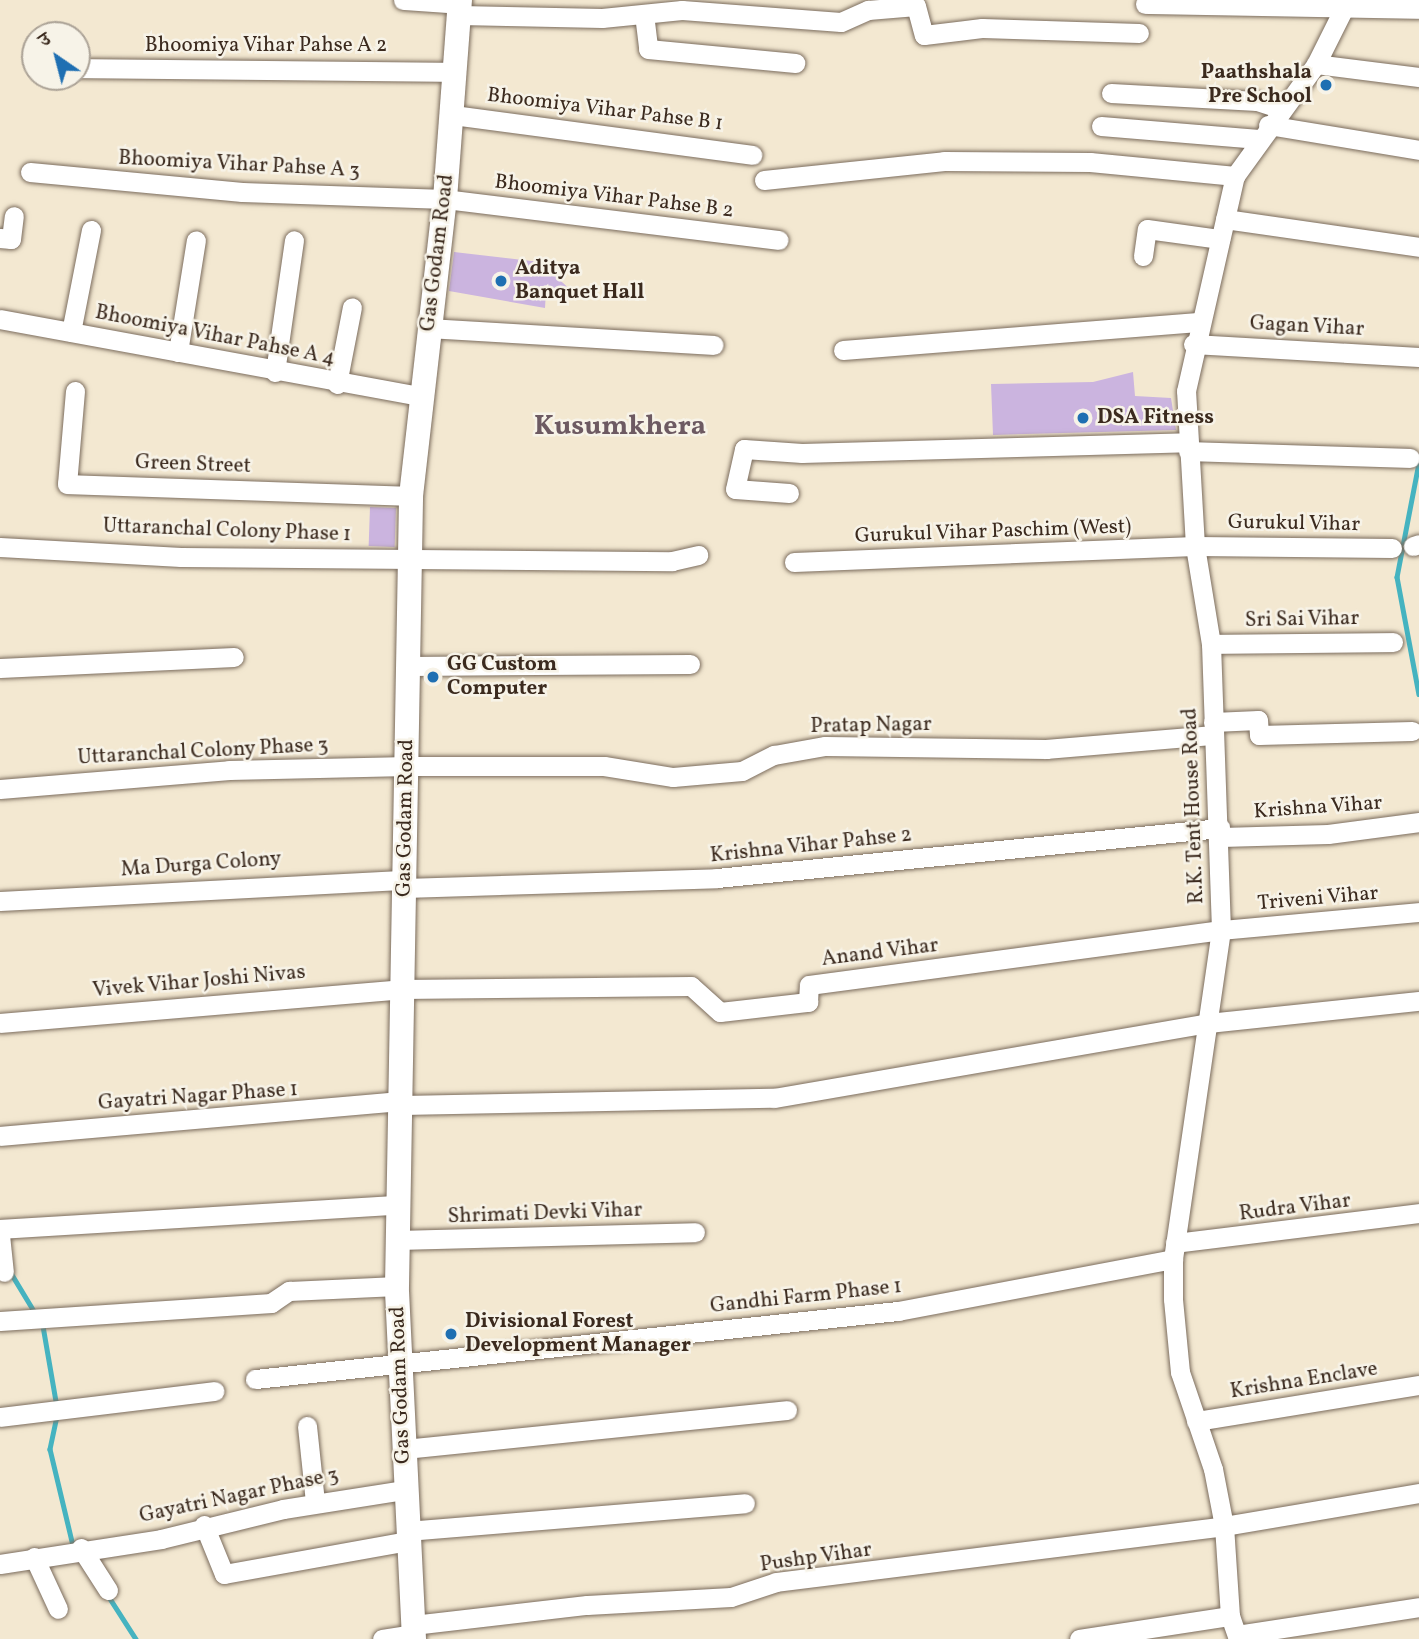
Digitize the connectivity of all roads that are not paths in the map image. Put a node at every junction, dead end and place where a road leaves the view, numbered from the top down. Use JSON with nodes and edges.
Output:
{"nodes":[{"id":1,"x":403,"y":0,"type":"edge"},
{"id":2,"x":1348,"y":2,"type":"edge"},
{"id":3,"x":1145,"y":4,"type":"dead end"},
{"id":4,"x":459,"y":6,"type":"edge"},
{"id":5,"x":1419,"y":9,"type":"edge"},
{"id":6,"x":644,"y":14,"type":"junction"},
{"id":7,"x":1139,"y":33,"type":"dead end"},
{"id":8,"x":795,"y":63,"type":"dead end"},
{"id":9,"x":1315,"y":64,"type":"junction"},
{"id":10,"x":91,"y":68,"type":"edge"},
{"id":11,"x":455,"y":72,"type":"junction"},
{"id":12,"x":1419,"y":77,"type":"edge"},
{"id":13,"x":1111,"y":93,"type":"dead end"},
{"id":14,"x":1281,"y":109,"type":"junction"},
{"id":15,"x":453,"y":115,"type":"junction"},
{"id":16,"x":1101,"y":126,"type":"dead end"},
{"id":17,"x":1263,"y":132,"type":"junction"},
{"id":18,"x":1419,"y":150,"type":"edge"},
{"id":19,"x":752,"y":155,"type":"dead end"},
{"id":20,"x":30,"y":172,"type":"dead end"},
{"id":21,"x":1236,"y":176,"type":"junction"},
{"id":22,"x":764,"y":180,"type":"dead end"},
{"id":23,"x":445,"y":198,"type":"junction"},
{"id":24,"x":14,"y":216,"type":"dead end"},
{"id":25,"x":1225,"y":219,"type":"junction"},
{"id":26,"x":91,"y":230,"type":"dead end"},
{"id":27,"x":0,"y":238,"type":"edge"},
{"id":28,"x":1220,"y":239,"type":"junction"},
{"id":29,"x":196,"y":240,"type":"dead end"},
{"id":30,"x":294,"y":240,"type":"dead end"},
{"id":31,"x":778,"y":240,"type":"dead end"},
{"id":32,"x":1419,"y":247,"type":"edge"},
{"id":33,"x":1143,"y":256,"type":"dead end"},
{"id":34,"x":352,"y":307,"type":"dead end"},
{"id":35,"x":0,"y":319,"type":"edge"},
{"id":36,"x":1198,"y":322,"type":"junction"},
{"id":37,"x":429,"y":328,"type":"junction"},
{"id":38,"x":71,"y":331,"type":"junction"},
{"id":39,"x":1193,"y":344,"type":"junction"},
{"id":40,"x":713,"y":345,"type":"dead end"},
{"id":41,"x":843,"y":350,"type":"dead end"},
{"id":42,"x":178,"y":352,"type":"junction"},
{"id":43,"x":1419,"y":356,"type":"edge"},
{"id":44,"x":275,"y":372,"type":"junction"},
{"id":45,"x":337,"y":384,"type":"junction"},
{"id":46,"x":75,"y":391,"type":"dead end"},
{"id":47,"x":421,"y":396,"type":"junction"},
{"id":48,"x":1188,"y":447,"type":"junction"},
{"id":49,"x":1410,"y":458,"type":"dead end"},
{"id":50,"x":789,"y":493,"type":"dead end"},
{"id":51,"x":411,"y":496,"type":"junction"},
{"id":52,"x":1195,"y":546,"type":"junction"},
{"id":53,"x":0,"y":547,"type":"edge"},
{"id":54,"x":1392,"y":548,"type":"dead end"},
{"id":55,"x":698,"y":555,"type":"dead end"},
{"id":56,"x":410,"y":559,"type":"junction"},
{"id":57,"x":794,"y":562,"type":"dead end"},
{"id":58,"x":1393,"y":642,"type":"dead end"},
{"id":59,"x":1211,"y":644,"type":"junction"},
{"id":60,"x":233,"y":657,"type":"dead end"},
{"id":61,"x":690,"y":664,"type":"dead end"},
{"id":62,"x":409,"y":666,"type":"junction"},
{"id":63,"x":0,"y":668,"type":"edge"},
{"id":64,"x":1213,"y":729,"type":"junction"},
{"id":65,"x":1412,"y":732,"type":"dead end"},
{"id":66,"x":408,"y":766,"type":"junction"},
{"id":67,"x":0,"y":789,"type":"edge"},
{"id":68,"x":1419,"y":822,"type":"edge"},
{"id":69,"x":1221,"y":832,"type":"junction"},
{"id":70,"x":405,"y":884,"type":"junction"},
{"id":71,"x":0,"y":901,"type":"edge"},
{"id":72,"x":1419,"y":912,"type":"edge"},
{"id":73,"x":1221,"y":930,"type":"junction"},
{"id":74,"x":401,"y":989,"type":"junction"},
{"id":75,"x":1419,"y":1001,"type":"edge"},
{"id":76,"x":0,"y":1023,"type":"edge"},
{"id":77,"x":1208,"y":1023,"type":"junction"},
{"id":78,"x":399,"y":1103,"type":"junction"},
{"id":79,"x":0,"y":1136,"type":"edge"},
{"id":80,"x":397,"y":1205,"type":"junction"},
{"id":81,"x":1419,"y":1213,"type":"edge"},
{"id":82,"x":0,"y":1229,"type":"edge"},
{"id":83,"x":695,"y":1232,"type":"dead end"},
{"id":84,"x":0,"y":1235,"type":"edge"},
{"id":85,"x":397,"y":1240,"type":"junction"},
{"id":86,"x":1174,"y":1251,"type":"junction"},
{"id":87,"x":4,"y":1272,"type":"dead end"},
{"id":88,"x":397,"y":1286,"type":"junction"},
{"id":89,"x":0,"y":1321,"type":"edge"},
{"id":90,"x":400,"y":1362,"type":"junction"},
{"id":91,"x":255,"y":1380,"type":"dead end"},
{"id":92,"x":1419,"y":1385,"type":"edge"},
{"id":93,"x":214,"y":1391,"type":"dead end"},
{"id":94,"x":788,"y":1410,"type":"dead end"},
{"id":95,"x":0,"y":1417,"type":"edge"},
{"id":96,"x":1196,"y":1421,"type":"junction"},
{"id":97,"x":307,"y":1426,"type":"dead end"},
{"id":98,"x":404,"y":1449,"type":"junction"},
{"id":99,"x":405,"y":1490,"type":"junction"},
{"id":100,"x":1419,"y":1493,"type":"edge"},
{"id":101,"x":315,"y":1502,"type":"junction"},
{"id":102,"x":745,"y":1503,"type":"dead end"},
{"id":103,"x":204,"y":1525,"type":"junction"},
{"id":104,"x":1224,"y":1526,"type":"junction"},
{"id":105,"x":407,"y":1536,"type":"junction"},
{"id":106,"x":81,"y":1548,"type":"junction"},
{"id":107,"x":34,"y":1557,"type":"junction"},
{"id":108,"x":0,"y":1564,"type":"edge"},
{"id":109,"x":108,"y":1590,"type":"dead end"},
{"id":110,"x":1419,"y":1607,"type":"edge"},
{"id":111,"x":58,"y":1609,"type":"dead end"},
{"id":112,"x":1235,"y":1630,"type":"edge"},
{"id":113,"x":413,"y":1633,"type":"edge"},
{"id":114,"x":382,"y":1639,"type":"edge"},
{"id":115,"x":1079,"y":1639,"type":"edge"}],
"edges":[{"from":1,"to":4,"type":"street"},
{"from":2,"to":3,"type":"street"},
{"from":2,"to":5,"type":"street"},
{"from":2,"to":9,"type":"street","name":"R.K. Tent House Road"},
{"from":4,"to":6,"type":"street"},
{"from":4,"to":11,"type":"main road","name":"Gas Godam Road"},
{"from":6,"to":7,"type":"street"},
{"from":6,"to":8,"type":"street"},
{"from":9,"to":12,"type":"street"},
{"from":9,"to":14,"type":"street","name":"R.K. Tent House Road"},
{"from":10,"to":11,"type":"street","name":"Bhoomiya Vihar Pahse A 2"},
{"from":11,"to":15,"type":"main road","name":"Gas Godam Road"},
{"from":13,"to":14,"type":"street"},
{"from":14,"to":17,"type":"street","name":"R.K. Tent House Road"},
{"from":15,"to":19,"type":"street","name":"Bhoomiya Vihar Pahse B 1"},
{"from":15,"to":23,"type":"main road","name":"Gas Godam Road"},
{"from":16,"to":17,"type":"street"},
{"from":17,"to":18,"type":"street"},
{"from":17,"to":21,"type":"street","name":"R.K. Tent House Road"},
{"from":20,"to":23,"type":"street","name":"Bhoomiya Vihar Pahse A 3"},
{"from":21,"to":22,"type":"street"},
{"from":21,"to":25,"type":"street","name":"R.K. Tent House Road"},
{"from":23,"to":31,"type":"street","name":"Bhoomiya Vihar Pahse B 2"},
{"from":23,"to":37,"type":"main road","name":"Gas Godam Road"},
{"from":24,"to":27,"type":"street"},
{"from":25,"to":28,"type":"street","name":"R.K. Tent House Road"},
{"from":25,"to":32,"type":"street"},
{"from":26,"to":38,"type":"street"},
{"from":28,"to":33,"type":"street"},
{"from":28,"to":36,"type":"street","name":"R.K. Tent House Road"},
{"from":29,"to":42,"type":"street"},
{"from":30,"to":44,"type":"street"},
{"from":34,"to":45,"type":"street"},
{"from":35,"to":38,"type":"street","name":"Bhoomiya Vihar Pahse A 4"},
{"from":36,"to":39,"type":"street","name":"R.K. Tent House Road"},
{"from":36,"to":41,"type":"street"},
{"from":37,"to":40,"type":"street"},
{"from":37,"to":47,"type":"main road","name":"Gas Godam Road"},
{"from":38,"to":42,"type":"street","name":"Bhoomiya Vihar Pahse A 4"},
{"from":39,"to":43,"type":"street","name":"Gagan Vihar"},
{"from":39,"to":48,"type":"street","name":"R.K. Tent House Road"},
{"from":42,"to":44,"type":"street","name":"Bhoomiya Vihar Pahse A 4"},
{"from":44,"to":45,"type":"street","name":"Bhoomiya Vihar Pahse A 4"},
{"from":45,"to":47,"type":"street","name":"Bhoomiya Vihar Pahse A 4"},
{"from":46,"to":51,"type":"street","name":"Green Street"},
{"from":47,"to":51,"type":"main road","name":"Gas Godam Road"},
{"from":48,"to":49,"type":"street"},
{"from":48,"to":50,"type":"street"},
{"from":48,"to":52,"type":"street","name":"R.K. Tent House Road"},
{"from":51,"to":56,"type":"main road","name":"Gas Godam Road"},
{"from":52,"to":54,"type":"street","name":"Gurukul Vihar"},
{"from":52,"to":57,"type":"street","name":"Gurukul Vihar Paschim (West)"},
{"from":52,"to":59,"type":"street","name":"R.K. Tent House Road"},
{"from":53,"to":56,"type":"street","name":"Uttaranchal Colony Phase 1"},
{"from":55,"to":56,"type":"street","name":"Uttaranchal Colony Phase 1"},
{"from":56,"to":62,"type":"main road","name":"Gas Godam Road"},
{"from":58,"to":59,"type":"street","name":"Sri Sai Vihar"},
{"from":59,"to":64,"type":"street","name":"R.K. Tent House Road"},
{"from":60,"to":63,"type":"street"},
{"from":61,"to":62,"type":"street"},
{"from":62,"to":66,"type":"main road","name":"Gas Godam Road"},
{"from":64,"to":65,"type":"street","name":"Pratap Nagar"},
{"from":64,"to":66,"type":"street","name":"Pratap Nagar"},
{"from":64,"to":69,"type":"street","name":"R.K. Tent House Road"},
{"from":66,"to":67,"type":"street","name":"Uttaranchal Colony Phase 3"},
{"from":66,"to":70,"type":"main road","name":"Gas Godam Road"},
{"from":68,"to":69,"type":"street","name":"Krishna Vihar"},
{"from":69,"to":70,"type":"street","name":"Krishna Vihar Pahse 2"},
{"from":69,"to":73,"type":"street","name":"R.K. Tent House Road"},
{"from":70,"to":71,"type":"street","name":"Ma Durga Colony"},
{"from":70,"to":74,"type":"main road","name":"Gas Godam Road"},
{"from":72,"to":73,"type":"street","name":"Triveni Vihar"},
{"from":73,"to":74,"type":"street","name":"Anand Vihar"},
{"from":73,"to":77,"type":"street","name":"R.K. Tent House Road"},
{"from":74,"to":76,"type":"street","name":"Vivek Vihar Joshi Nivas"},
{"from":74,"to":78,"type":"main road","name":"Gas Godam Road"},
{"from":75,"to":77,"type":"street","name":"Gayatri Nagar Phase 1"},
{"from":77,"to":78,"type":"street","name":"Gayatri Nagar Phase 1"},
{"from":77,"to":86,"type":"street","name":"R.K. Tent House Road"},
{"from":78,"to":79,"type":"street","name":"Gayatri Nagar Phase 1"},
{"from":78,"to":80,"type":"main road","name":"Gas Godam Road"},
{"from":80,"to":82,"type":"street"},
{"from":80,"to":85,"type":"main road","name":"Gas Godam Road"},
{"from":81,"to":86,"type":"street","name":"Rudra Vihar"},
{"from":83,"to":85,"type":"street","name":"Shrimati Devki Vihar"},
{"from":84,"to":87,"type":"street"},
{"from":85,"to":88,"type":"main road","name":"Gas Godam Road"},
{"from":86,"to":90,"type":"street","name":"Gandhi Farm Phase 1"},
{"from":86,"to":96,"type":"street","name":"R.K. Tent House Road"},
{"from":88,"to":89,"type":"street"},
{"from":88,"to":90,"type":"main road","name":"Gas Godam Road"},
{"from":90,"to":91,"type":"street","name":"Gandhi Farm Phase 1"},
{"from":90,"to":98,"type":"main road","name":"Gas Godam Road"},
{"from":92,"to":96,"type":"street","name":"Krishna Enclave"},
{"from":93,"to":95,"type":"street"},
{"from":94,"to":98,"type":"street"},
{"from":96,"to":104,"type":"street","name":"R.K. Tent House Road"},
{"from":97,"to":101,"type":"street"},
{"from":98,"to":99,"type":"main road","name":"Gas Godam Road"},
{"from":99,"to":101,"type":"street","name":"Gayatri Nagar Phase 3"},
{"from":99,"to":105,"type":"main road","name":"Gas Godam Road"},
{"from":100,"to":104,"type":"street","name":"Pushp Vihar"},
{"from":101,"to":103,"type":"street","name":"Gayatri Nagar Phase 3"},
{"from":102,"to":105,"type":"street"},
{"from":103,"to":105,"type":"street"},
{"from":103,"to":106,"type":"street","name":"Gayatri Nagar Phase 3"},
{"from":104,"to":112,"type":"street","name":"R.K. Tent House Road"},
{"from":104,"to":113,"type":"street","name":"Pushp Vihar"},
{"from":105,"to":113,"type":"main road","name":"Gas Godam Road"},
{"from":106,"to":107,"type":"street","name":"Gayatri Nagar Phase 3"},
{"from":106,"to":109,"type":"street"},
{"from":107,"to":108,"type":"street","name":"Gayatri Nagar Phase 3"},
{"from":107,"to":111,"type":"street"},
{"from":110,"to":112,"type":"street"},
{"from":112,"to":115,"type":"street"},
{"from":113,"to":114,"type":"street","name":"Pushp Vihar"}]}
